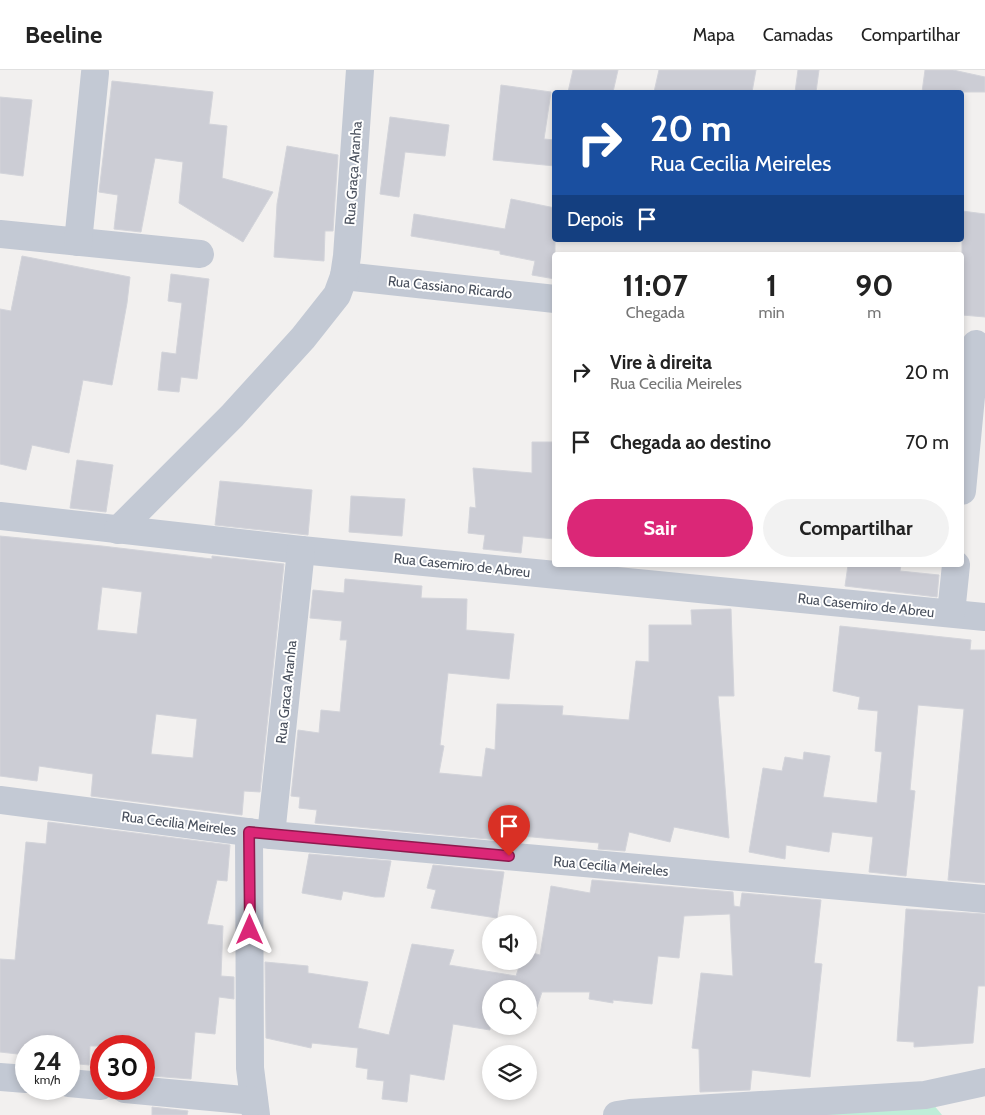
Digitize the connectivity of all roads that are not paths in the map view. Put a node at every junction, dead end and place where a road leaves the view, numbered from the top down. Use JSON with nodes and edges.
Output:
{"nodes":[{"id":1,"x":360,"y":70,"type":"edge"},
{"id":2,"x":95,"y":73,"type":"dead end"},
{"id":3,"x":0,"y":234,"type":"edge"},
{"id":4,"x":78,"y":242,"type":"junction"},
{"id":5,"x":200,"y":254,"type":"dead end"},
{"id":6,"x":344,"y":276,"type":"junction"},
{"id":7,"x":552,"y":299,"type":"edge"},
{"id":8,"x":975,"y":344,"type":"edge"},
{"id":9,"x":964,"y":468,"type":"edge"},
{"id":10,"x":0,"y":516,"type":"edge"},
{"id":11,"x":118,"y":530,"type":"junction"},
{"id":12,"x":301,"y":550,"type":"junction"},
{"id":13,"x":956,"y":567,"type":"edge"},
{"id":14,"x":951,"y":613,"type":"junction"},
{"id":15,"x":985,"y":617,"type":"edge"},
{"id":16,"x":0,"y":800,"type":"edge"},
{"id":17,"x":260,"y":833,"type":"junction"},
{"id":18,"x":985,"y":900,"type":"edge"},
{"id":19,"x":0,"y":1077,"type":"edge"},
{"id":20,"x":15,"y":1078,"type":"edge"},
{"id":21,"x":983,"y":1083,"type":"edge"},
{"id":22,"x":155,"y":1093,"type":"edge"},
{"id":23,"x":255,"y":1108,"type":"edge"},
{"id":24,"x":617,"y":1115,"type":"edge"}],
"edges":[{"from":1,"to":6,"type":"street","name":"Rua Graça Aranha"},
{"from":2,"to":4,"type":"street"},
{"from":3,"to":4,"type":"street"},
{"from":4,"to":5,"type":"street"},
{"from":6,"to":7,"type":"street","name":"Rua Cassiano Ricardo"},
{"from":6,"to":11,"type":"street","name":"Rua Graça Aranha"},
{"from":8,"to":9,"type":"street"},
{"from":10,"to":11,"type":"street","name":"Rua Casemiro de Abreu"},
{"from":11,"to":12,"type":"street","name":"Rua Casemiro de Abreu"},
{"from":12,"to":14,"type":"street","name":"Rua Casemiro de Abreu"},
{"from":12,"to":17,"type":"street","name":"Rua Graca Aranha"},
{"from":13,"to":14,"type":"street"},
{"from":14,"to":15,"type":"street","name":"Rua Casemiro de Abreu"},
{"from":16,"to":17,"type":"street","name":"Rua Cecilia Meireles"},
{"from":17,"to":18,"type":"street","name":"Rua Cecilia Meireles"},
{"from":17,"to":23,"type":"street","name":"Rua Graca Aranha"},
{"from":19,"to":20,"type":"street"},
{"from":21,"to":24,"type":"street"},
{"from":22,"to":23,"type":"street"}]}
